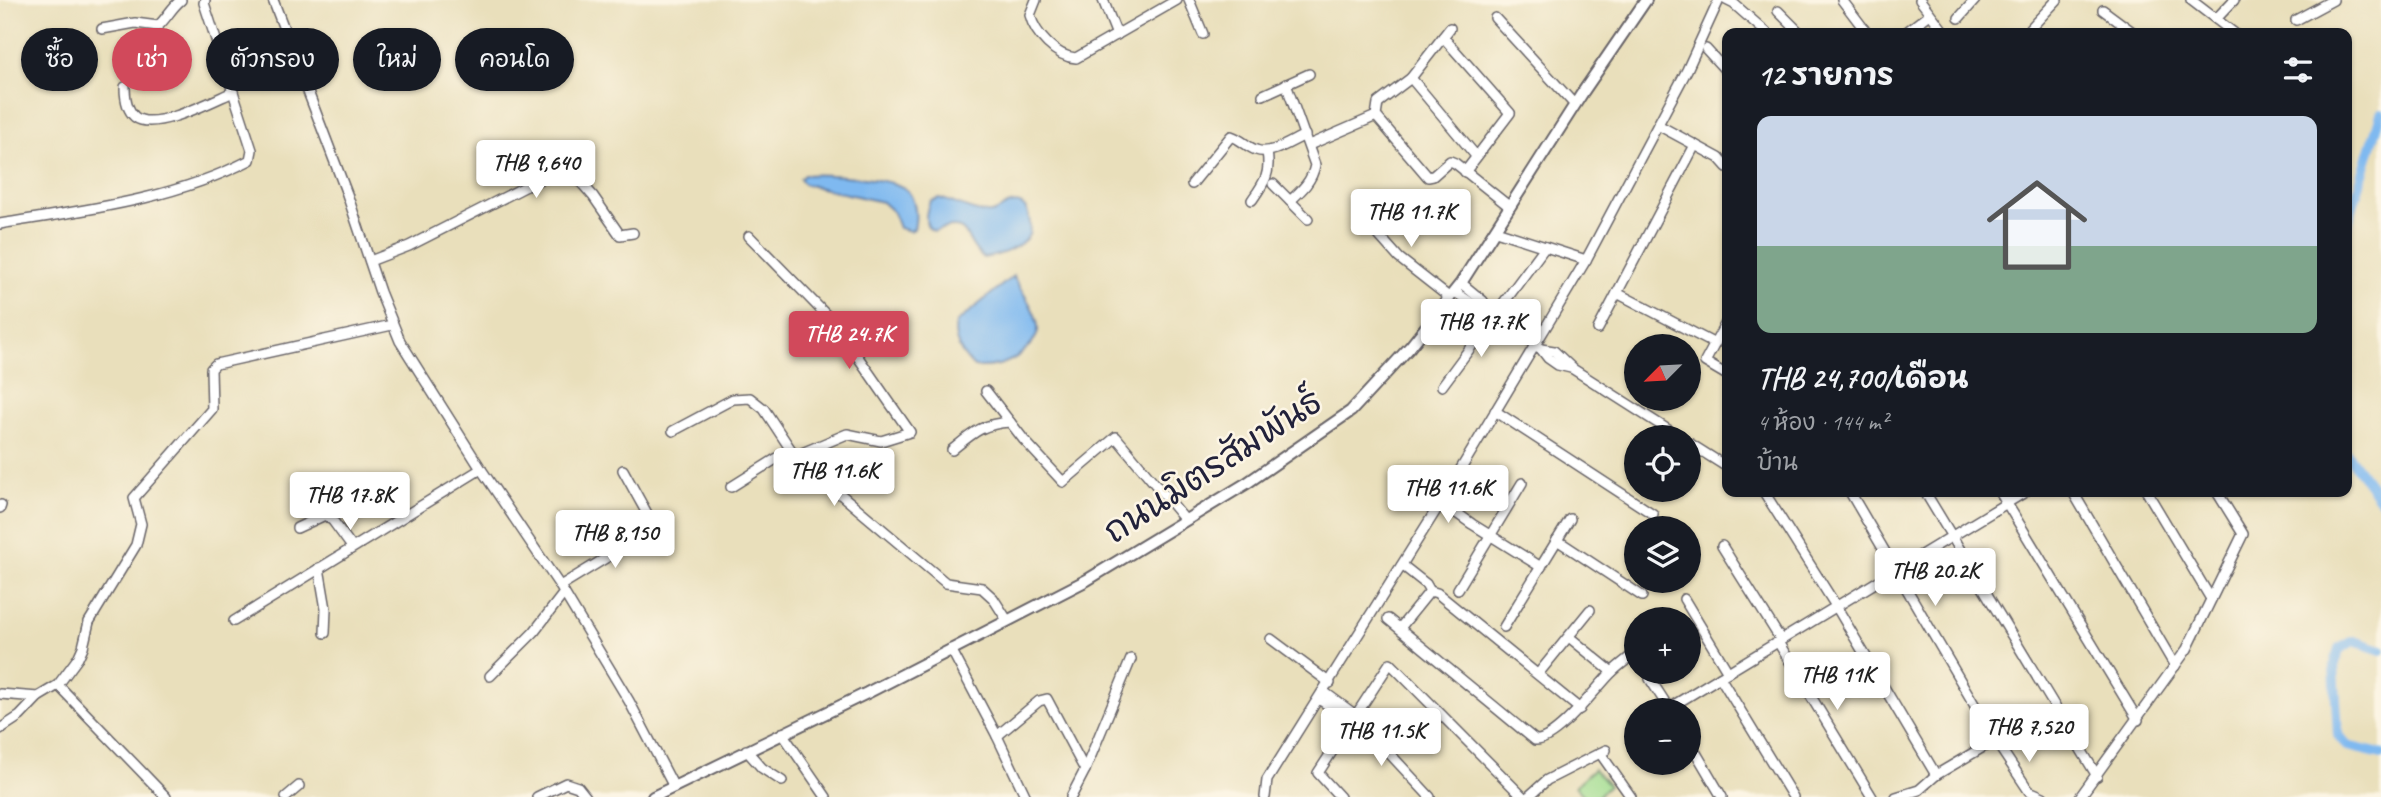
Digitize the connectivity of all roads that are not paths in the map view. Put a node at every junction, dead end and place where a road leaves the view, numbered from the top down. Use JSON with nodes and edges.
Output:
{"nodes":[{"id":1,"x":181,"y":0,"type":"edge"},
{"id":2,"x":273,"y":0,"type":"edge"},
{"id":3,"x":1036,"y":0,"type":"edge"},
{"id":4,"x":1103,"y":0,"type":"edge"},
{"id":5,"x":1177,"y":0,"type":"edge"},
{"id":6,"x":1189,"y":0,"type":"edge"},
{"id":7,"x":1646,"y":0,"type":"edge"},
{"id":8,"x":1719,"y":0,"type":"edge"},
{"id":9,"x":1726,"y":0,"type":"edge"},
{"id":10,"x":1842,"y":0,"type":"edge"},
{"id":11,"x":1920,"y":0,"type":"edge"},
{"id":12,"x":1975,"y":0,"type":"edge"},
{"id":13,"x":2057,"y":0,"type":"edge"},
{"id":14,"x":2191,"y":0,"type":"edge"},
{"id":15,"x":2234,"y":0,"type":"edge"},
{"id":16,"x":202,"y":1,"type":"edge"},
{"id":17,"x":2327,"y":1,"type":"edge"},
{"id":18,"x":2103,"y":10,"type":"dead end"},
{"id":19,"x":1778,"y":11,"type":"dead end"},
{"id":20,"x":1930,"y":14,"type":"junction"},
{"id":21,"x":1495,"y":18,"type":"dead end"},
{"id":22,"x":1959,"y":18,"type":"dead end"},
{"id":23,"x":2216,"y":19,"type":"junction"},
{"id":24,"x":2296,"y":20,"type":"dead end"},
{"id":25,"x":1450,"y":28,"type":"dead end"},
{"id":26,"x":1761,"y":28,"type":"edge"},
{"id":27,"x":1795,"y":28,"type":"edge"},
{"id":28,"x":1863,"y":28,"type":"edge"},
{"id":29,"x":1912,"y":28,"type":"edge"},
{"id":30,"x":1941,"y":28,"type":"edge"},
{"id":31,"x":2032,"y":28,"type":"edge"},
{"id":32,"x":2127,"y":28,"type":"edge"},
{"id":33,"x":2228,"y":28,"type":"edge"},
{"id":34,"x":102,"y":29,"type":"dead end"},
{"id":35,"x":1203,"y":34,"type":"dead end"},
{"id":36,"x":1117,"y":35,"type":"junction"},
{"id":37,"x":1443,"y":37,"type":"junction"},
{"id":38,"x":1706,"y":49,"type":"dead end"},
{"id":39,"x":1722,"y":67,"type":"edge"},
{"id":40,"x":1309,"y":74,"type":"dead end"},
{"id":41,"x":1410,"y":78,"type":"junction"},
{"id":42,"x":1286,"y":84,"type":"junction"},
{"id":43,"x":125,"y":91,"type":"edge"},
{"id":44,"x":233,"y":92,"type":"junction"},
{"id":45,"x":1263,"y":94,"type":"dead end"},
{"id":46,"x":1574,"y":105,"type":"junction"},
{"id":47,"x":1376,"y":116,"type":"junction"},
{"id":48,"x":1658,"y":125,"type":"junction"},
{"id":49,"x":1305,"y":135,"type":"junction"},
{"id":50,"x":1309,"y":145,"type":"junction"},
{"id":51,"x":1695,"y":145,"type":"junction"},
{"id":52,"x":1267,"y":152,"type":"junction"},
{"id":53,"x":1476,"y":156,"type":"junction"},
{"id":54,"x":1722,"y":161,"type":"edge"},
{"id":55,"x":1465,"y":172,"type":"junction"},
{"id":56,"x":1192,"y":184,"type":"dead end"},
{"id":57,"x":1273,"y":184,"type":"dead end"},
{"id":58,"x":1252,"y":200,"type":"dead end"},
{"id":59,"x":1290,"y":201,"type":"junction"},
{"id":60,"x":1510,"y":207,"type":"junction"},
{"id":61,"x":1359,"y":214,"type":"dead end"},
{"id":62,"x":1308,"y":219,"type":"dead end"},
{"id":63,"x":0,"y":224,"type":"edge"},
{"id":64,"x":1496,"y":231,"type":"junction"},
{"id":65,"x":633,"y":233,"type":"dead end"},
{"id":66,"x":749,"y":236,"type":"dead end"},
{"id":67,"x":1545,"y":247,"type":"junction"},
{"id":68,"x":1586,"y":260,"type":"junction"},
{"id":69,"x":370,"y":261,"type":"junction"},
{"id":70,"x":1456,"y":291,"type":"junction"},
{"id":71,"x":1617,"y":293,"type":"junction"},
{"id":72,"x":1492,"y":313,"type":"junction"},
{"id":73,"x":392,"y":324,"type":"junction"},
{"id":74,"x":1598,"y":329,"type":"dead end"},
{"id":75,"x":1722,"y":331,"type":"edge"},
{"id":76,"x":1715,"y":344,"type":"junction"},
{"id":77,"x":1539,"y":347,"type":"junction"},
{"id":78,"x":1722,"y":371,"type":"edge"},
{"id":79,"x":1442,"y":386,"type":"dead end"},
{"id":80,"x":986,"y":391,"type":"dead end"},
{"id":81,"x":1495,"y":411,"type":"junction"},
{"id":82,"x":1010,"y":422,"type":"junction"},
{"id":83,"x":1661,"y":425,"type":"edge"},
{"id":84,"x":673,"y":431,"type":"dead end"},
{"id":85,"x":952,"y":450,"type":"dead end"},
{"id":86,"x":1701,"y":451,"type":"edge"},
{"id":87,"x":793,"y":453,"type":"junction"},
{"id":88,"x":1722,"y":464,"type":"edge"},
{"id":89,"x":481,"y":469,"type":"junction"},
{"id":90,"x":623,"y":470,"type":"dead end"},
{"id":91,"x":1522,"y":483,"type":"dead end"},
{"id":92,"x":731,"y":487,"type":"dead end"},
{"id":93,"x":1767,"y":497,"type":"edge"},
{"id":94,"x":1853,"y":497,"type":"edge"},
{"id":95,"x":1928,"y":497,"type":"edge"},
{"id":96,"x":2003,"y":497,"type":"edge"},
{"id":97,"x":2016,"y":497,"type":"edge"},
{"id":98,"x":2076,"y":497,"type":"edge"},
{"id":99,"x":2150,"y":497,"type":"edge"},
{"id":100,"x":2220,"y":497,"type":"edge"},
{"id":101,"x":2006,"y":503,"type":"junction"},
{"id":102,"x":1439,"y":504,"type":"junction"},
{"id":103,"x":1653,"y":514,"type":"dead end"},
{"id":104,"x":1570,"y":519,"type":"dead end"},
{"id":105,"x":1185,"y":520,"type":"junction"},
{"id":106,"x":297,"y":528,"type":"dead end"},
{"id":107,"x":1490,"y":536,"type":"junction"},
{"id":108,"x":1952,"y":536,"type":"junction"},
{"id":109,"x":1558,"y":540,"type":"junction"},
{"id":110,"x":1723,"y":546,"type":"dead end"},
{"id":111,"x":352,"y":547,"type":"junction"},
{"id":112,"x":1401,"y":567,"type":"junction"},
{"id":113,"x":1541,"y":567,"type":"junction"},
{"id":114,"x":319,"y":568,"type":"junction"},
{"id":115,"x":1895,"y":570,"type":"junction"},
{"id":116,"x":562,"y":589,"type":"junction"},
{"id":117,"x":1458,"y":589,"type":"dead end"},
{"id":118,"x":1430,"y":591,"type":"junction"},
{"id":119,"x":1642,"y":596,"type":"dead end"},
{"id":120,"x":1684,"y":599,"type":"dead end"},
{"id":121,"x":2211,"y":599,"type":"junction"},
{"id":122,"x":1836,"y":606,"type":"junction"},
{"id":123,"x":1590,"y":610,"type":"dead end"},
{"id":124,"x":1388,"y":619,"type":"dead end"},
{"id":125,"x":1007,"y":620,"type":"junction"},
{"id":126,"x":234,"y":621,"type":"dead end"},
{"id":127,"x":1400,"y":628,"type":"junction"},
{"id":128,"x":1504,"y":628,"type":"dead end"},
{"id":129,"x":325,"y":634,"type":"dead end"},
{"id":130,"x":1569,"y":637,"type":"junction"},
{"id":131,"x":1271,"y":639,"type":"dead end"},
{"id":132,"x":1779,"y":641,"type":"junction"},
{"id":133,"x":951,"y":649,"type":"junction"},
{"id":134,"x":1131,"y":659,"type":"dead end"},
{"id":135,"x":1624,"y":662,"type":"edge"},
{"id":136,"x":2175,"y":666,"type":"junction"},
{"id":137,"x":1612,"y":672,"type":"junction"},
{"id":138,"x":1538,"y":674,"type":"junction"},
{"id":139,"x":1724,"y":674,"type":"junction"},
{"id":140,"x":490,"y":676,"type":"dead end"},
{"id":141,"x":1330,"y":683,"type":"junction"},
{"id":142,"x":58,"y":685,"type":"junction"},
{"id":143,"x":0,"y":694,"type":"edge"},
{"id":144,"x":1321,"y":696,"type":"junction"},
{"id":145,"x":38,"y":697,"type":"junction"},
{"id":146,"x":1687,"y":698,"type":"edge"},
{"id":147,"x":1580,"y":709,"type":"junction"},
{"id":148,"x":1354,"y":718,"type":"junction"},
{"id":149,"x":2138,"y":720,"type":"junction"},
{"id":150,"x":0,"y":729,"type":"edge"},
{"id":151,"x":782,"y":733,"type":"junction"},
{"id":152,"x":997,"y":736,"type":"junction"},
{"id":153,"x":1995,"y":740,"type":"junction"},
{"id":154,"x":746,"y":750,"type":"junction"},
{"id":155,"x":1701,"y":761,"type":"edge"},
{"id":156,"x":1085,"y":770,"type":"junction"},
{"id":157,"x":1936,"y":775,"type":"junction"},
{"id":158,"x":2097,"y":776,"type":"junction"},
{"id":159,"x":782,"y":781,"type":"dead end"},
{"id":160,"x":299,"y":786,"type":"dead end"},
{"id":161,"x":669,"y":792,"type":"edge"},
{"id":162,"x":1923,"y":794,"type":"edge"},
{"id":163,"x":166,"y":797,"type":"edge"},
{"id":164,"x":286,"y":797,"type":"edge"},
{"id":165,"x":537,"y":797,"type":"edge"},
{"id":166,"x":586,"y":797,"type":"edge"},
{"id":167,"x":653,"y":797,"type":"edge"},
{"id":168,"x":826,"y":797,"type":"edge"},
{"id":169,"x":1026,"y":797,"type":"edge"},
{"id":170,"x":1071,"y":797,"type":"edge"},
{"id":171,"x":1265,"y":797,"type":"edge"},
{"id":172,"x":1340,"y":797,"type":"edge"},
{"id":173,"x":1430,"y":797,"type":"edge"},
{"id":174,"x":1525,"y":797,"type":"edge"},
{"id":175,"x":1631,"y":797,"type":"edge"},
{"id":176,"x":1722,"y":797,"type":"edge"},
{"id":177,"x":1793,"y":797,"type":"edge"},
{"id":178,"x":1871,"y":797,"type":"edge"},
{"id":179,"x":1896,"y":797,"type":"edge"},
{"id":180,"x":2043,"y":797,"type":"edge"},
{"id":181,"x":2080,"y":797,"type":"edge"}],
"edges":[{"from":1,"to":34,"type":"street"},
{"from":2,"to":69,"type":"street"},
{"from":3,"to":36,"type":"street"},
{"from":4,"to":36,"type":"street"},
{"from":5,"to":36,"type":"street"},
{"from":6,"to":35,"type":"street"},
{"from":7,"to":46,"type":"street","name":"ถนนมิตรสัมพันธ์"},
{"from":8,"to":48,"type":"street"},
{"from":9,"to":26,"type":"street"},
{"from":10,"to":28,"type":"street"},
{"from":11,"to":20,"type":"street"},
{"from":12,"to":22,"type":"street"},
{"from":13,"to":31,"type":"street"},
{"from":14,"to":23,"type":"street"},
{"from":15,"to":23,"type":"street"},
{"from":16,"to":44,"type":"street"},
{"from":17,"to":24,"type":"street"},
{"from":18,"to":32,"type":"street"},
{"from":19,"to":27,"type":"street"},
{"from":20,"to":29,"type":"street"},
{"from":20,"to":30,"type":"street"},
{"from":21,"to":46,"type":"street"},
{"from":23,"to":33,"type":"street"},
{"from":25,"to":37,"type":"street"},
{"from":37,"to":41,"type":"street"},
{"from":37,"to":53,"type":"street"},
{"from":38,"to":39,"type":"street"},
{"from":40,"to":42,"type":"street"},
{"from":41,"to":47,"type":"street"},
{"from":41,"to":53,"type":"street"},
{"from":42,"to":45,"type":"street"},
{"from":42,"to":49,"type":"street"},
{"from":43,"to":44,"type":"street"},
{"from":44,"to":63,"type":"street"},
{"from":46,"to":60,"type":"street","name":"ถนนมิตรสัมพันธ์"},
{"from":47,"to":50,"type":"street"},
{"from":47,"to":55,"type":"street"},
{"from":48,"to":51,"type":"street"},
{"from":48,"to":68,"type":"street"},
{"from":49,"to":50,"type":"street"},
{"from":49,"to":52,"type":"street"},
{"from":50,"to":59,"type":"street"},
{"from":51,"to":54,"type":"street"},
{"from":51,"to":71,"type":"street"},
{"from":52,"to":56,"type":"street"},
{"from":52,"to":58,"type":"street"},
{"from":53,"to":55,"type":"street"},
{"from":55,"to":60,"type":"street"},
{"from":57,"to":59,"type":"street"},
{"from":59,"to":62,"type":"street"},
{"from":60,"to":64,"type":"street","name":"ถนนมิตรสัมพันธ์"},
{"from":61,"to":70,"type":"street"},
{"from":64,"to":67,"type":"street"},
{"from":64,"to":70,"type":"street","name":"ถนนมิตรสัมพันธ์"},
{"from":65,"to":69,"type":"street"},
{"from":66,"to":87,"type":"street"},
{"from":67,"to":68,"type":"street"},
{"from":67,"to":72,"type":"street"},
{"from":68,"to":77,"type":"street"},
{"from":69,"to":73,"type":"street"},
{"from":70,"to":72,"type":"street"},
{"from":70,"to":105,"type":"street","name":"ถนนมิตรสัมพันธ์"},
{"from":71,"to":74,"type":"street"},
{"from":71,"to":76,"type":"street"},
{"from":72,"to":77,"type":"street"},
{"from":72,"to":79,"type":"street"},
{"from":73,"to":89,"type":"street"},
{"from":73,"to":142,"type":"street"},
{"from":75,"to":76,"type":"street"},
{"from":76,"to":78,"type":"street"},
{"from":77,"to":81,"type":"street"},
{"from":77,"to":83,"type":"street"},
{"from":80,"to":82,"type":"street"},
{"from":81,"to":102,"type":"street"},
{"from":81,"to":103,"type":"street"},
{"from":82,"to":85,"type":"street"},
{"from":82,"to":105,"type":"street"},
{"from":84,"to":87,"type":"street"},
{"from":86,"to":88,"type":"street"},
{"from":87,"to":92,"type":"street"},
{"from":87,"to":125,"type":"street"},
{"from":89,"to":111,"type":"street"},
{"from":89,"to":116,"type":"street"},
{"from":90,"to":116,"type":"street"},
{"from":91,"to":107,"type":"street"},
{"from":93,"to":122,"type":"street"},
{"from":94,"to":115,"type":"street"},
{"from":95,"to":108,"type":"street"},
{"from":96,"to":101,"type":"street"},
{"from":97,"to":101,"type":"street"},
{"from":98,"to":136,"type":"street"},
{"from":99,"to":121,"type":"street"},
{"from":100,"to":121,"type":"street"},
{"from":101,"to":108,"type":"street"},
{"from":101,"to":149,"type":"street"},
{"from":102,"to":107,"type":"street"},
{"from":102,"to":112,"type":"street"},
{"from":104,"to":109,"type":"street"},
{"from":105,"to":125,"type":"street","name":"ถนนมิตรสัมพันธ์"},
{"from":106,"to":111,"type":"street"},
{"from":107,"to":113,"type":"street"},
{"from":107,"to":117,"type":"street"},
{"from":108,"to":115,"type":"street"},
{"from":108,"to":158,"type":"street"},
{"from":109,"to":113,"type":"street"},
{"from":109,"to":119,"type":"street"},
{"from":110,"to":132,"type":"street"},
{"from":111,"to":114,"type":"street"},
{"from":112,"to":118,"type":"street"},
{"from":112,"to":141,"type":"street"},
{"from":113,"to":128,"type":"street"},
{"from":114,"to":126,"type":"street"},
{"from":114,"to":129,"type":"street"},
{"from":115,"to":122,"type":"street"},
{"from":115,"to":153,"type":"street"},
{"from":116,"to":140,"type":"street"},
{"from":116,"to":161,"type":"street"},
{"from":118,"to":127,"type":"street"},
{"from":118,"to":138,"type":"street"},
{"from":120,"to":139,"type":"street"},
{"from":121,"to":136,"type":"street"},
{"from":122,"to":132,"type":"street"},
{"from":122,"to":157,"type":"street"},
{"from":123,"to":130,"type":"street"},
{"from":124,"to":127,"type":"street"},
{"from":125,"to":133,"type":"street","name":"ถนนมิตรสัมพันธ์"},
{"from":127,"to":147,"type":"street"},
{"from":130,"to":137,"type":"street"},
{"from":130,"to":138,"type":"street"},
{"from":131,"to":141,"type":"street"},
{"from":132,"to":139,"type":"street"},
{"from":132,"to":178,"type":"street"},
{"from":133,"to":151,"type":"street","name":"ถนนมิตรสัมพันธ์"},
{"from":133,"to":152,"type":"street"},
{"from":134,"to":156,"type":"street"},
{"from":135,"to":137,"type":"street"},
{"from":136,"to":149,"type":"street"},
{"from":137,"to":147,"type":"street"},
{"from":138,"to":147,"type":"street"},
{"from":139,"to":146,"type":"street"},
{"from":139,"to":177,"type":"street"},
{"from":141,"to":144,"type":"street"},
{"from":142,"to":145,"type":"street"},
{"from":142,"to":163,"type":"street"},
{"from":143,"to":145,"type":"street"},
{"from":144,"to":148,"type":"street"},
{"from":144,"to":171,"type":"street"},
{"from":145,"to":150,"type":"street"},
{"from":148,"to":172,"type":"street"},
{"from":148,"to":173,"type":"street"},
{"from":148,"to":174,"type":"street"},
{"from":149,"to":158,"type":"street"},
{"from":151,"to":154,"type":"street","name":"ถนนมิตรสัมพันธ์"},
{"from":151,"to":168,"type":"street"},
{"from":152,"to":156,"type":"street"},
{"from":152,"to":169,"type":"street"},
{"from":153,"to":157,"type":"street"},
{"from":153,"to":180,"type":"street"},
{"from":154,"to":159,"type":"street"},
{"from":154,"to":161,"type":"street","name":"ถนนมิตรสัมพันธ์"},
{"from":155,"to":176,"type":"street"},
{"from":156,"to":170,"type":"street"},
{"from":157,"to":162,"type":"street"},
{"from":158,"to":181,"type":"street"},
{"from":160,"to":164,"type":"street"},
{"from":161,"to":167,"type":"street","name":"ถนนมิตรสัมพันธ์"},
{"from":162,"to":179,"type":"street"},
{"from":165,"to":166,"type":"street"},
{"from":174,"to":175,"type":"street"}]}
